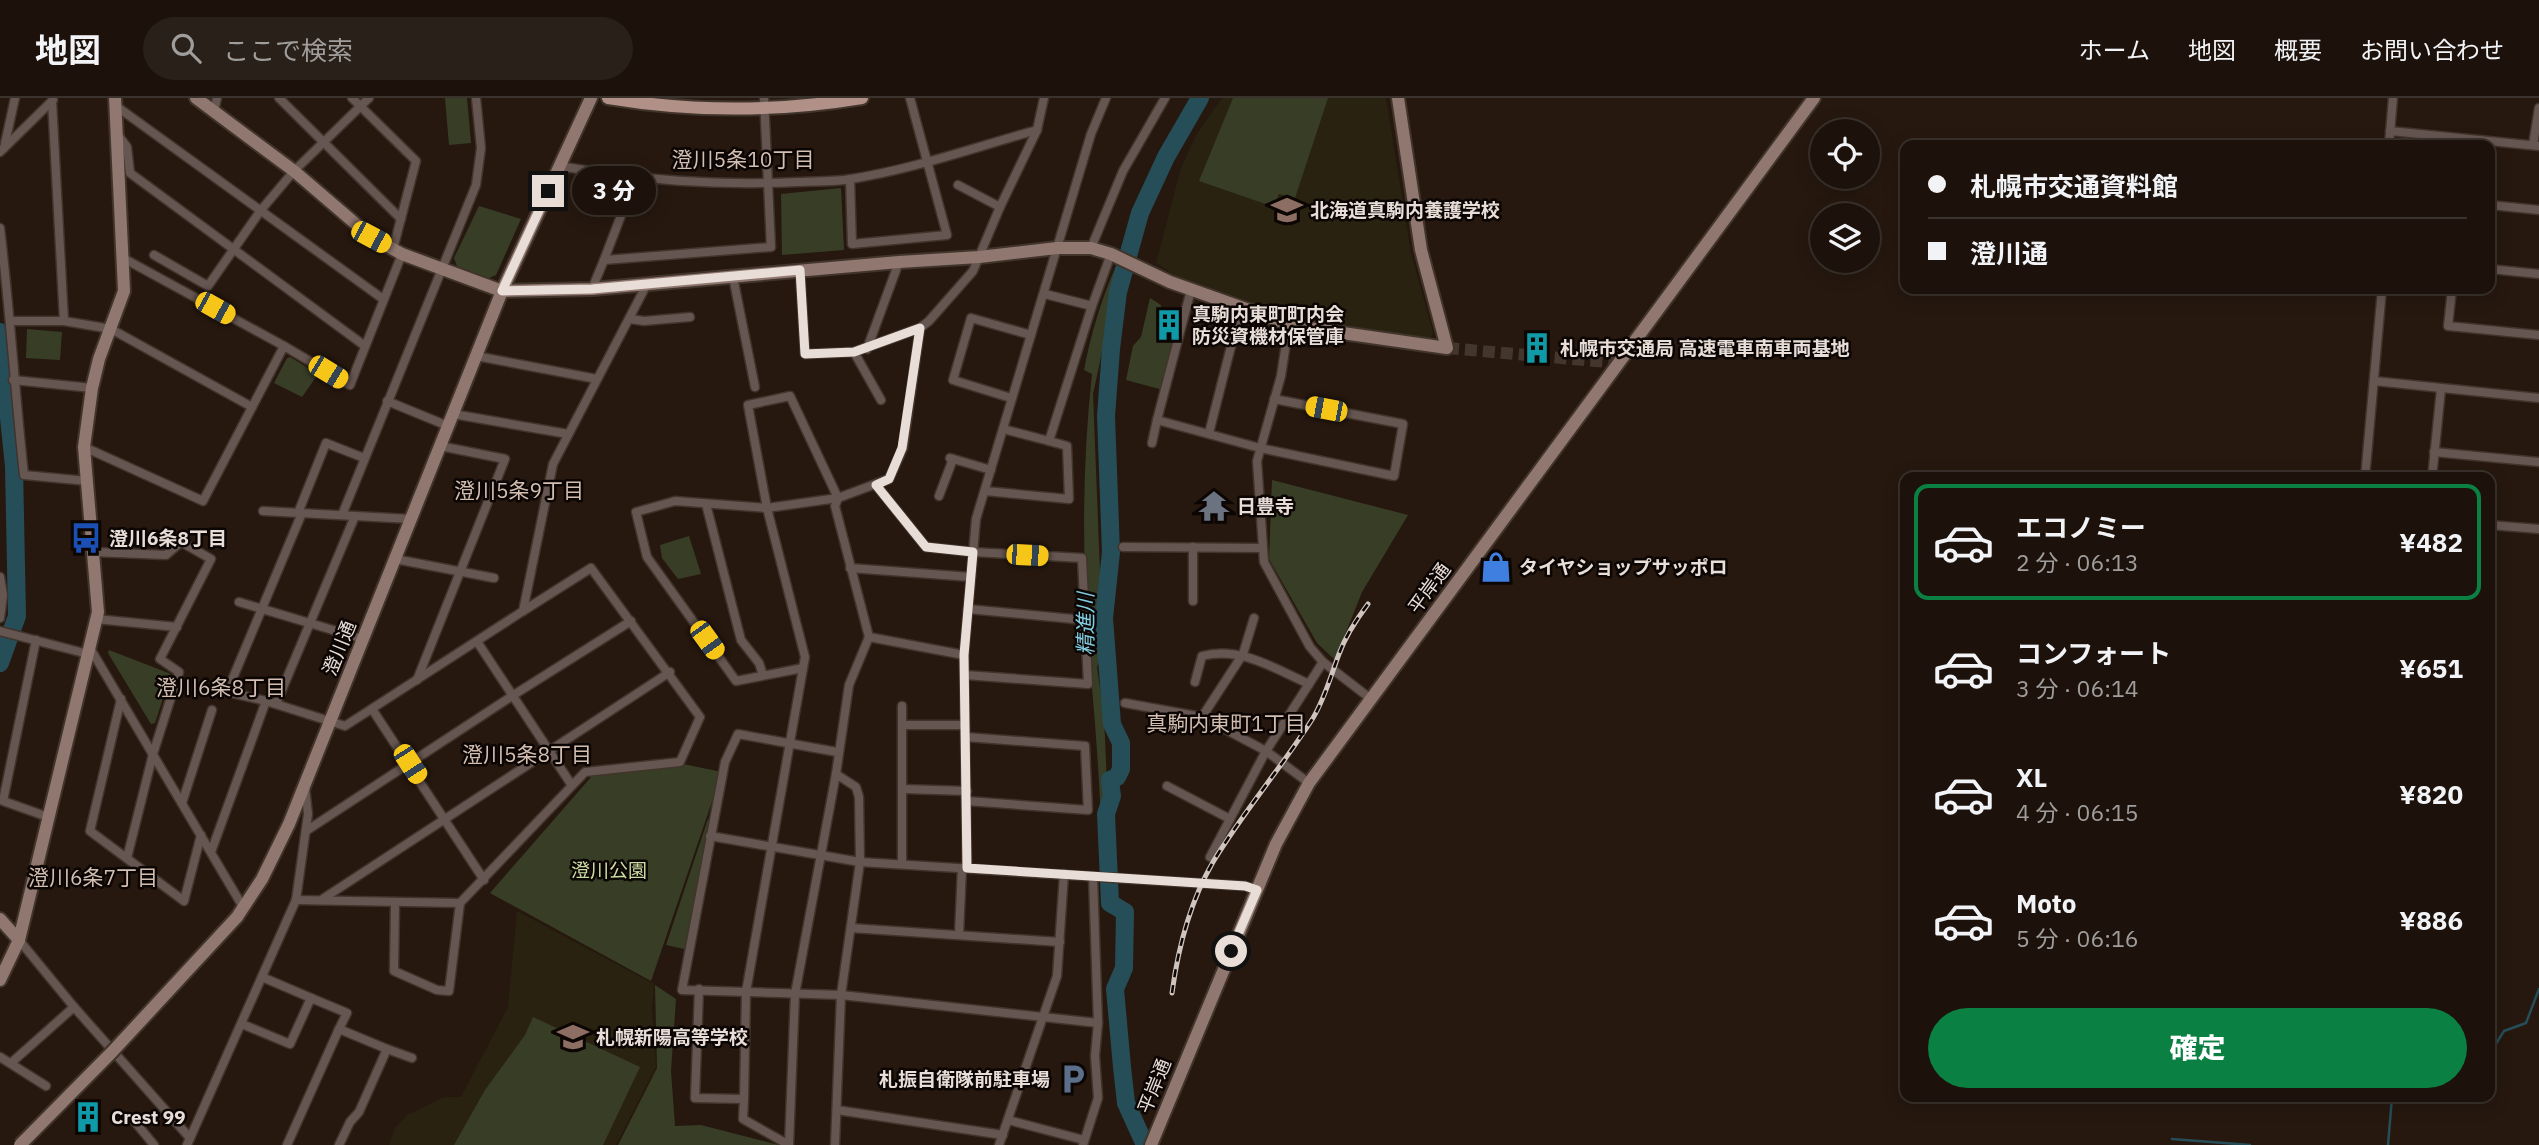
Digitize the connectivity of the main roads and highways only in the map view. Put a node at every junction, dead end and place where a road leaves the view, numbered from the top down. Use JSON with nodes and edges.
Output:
{"nodes":[{"id":1,"x":608,"y":98,"type":"edge"},
{"id":2,"x":862,"y":98,"type":"edge"},
{"id":3,"x":764,"y":103,"type":"edge"}],
"edges":[{"from":1,"to":3,"type":"main road"},
{"from":2,"to":3,"type":"main road"}]}
